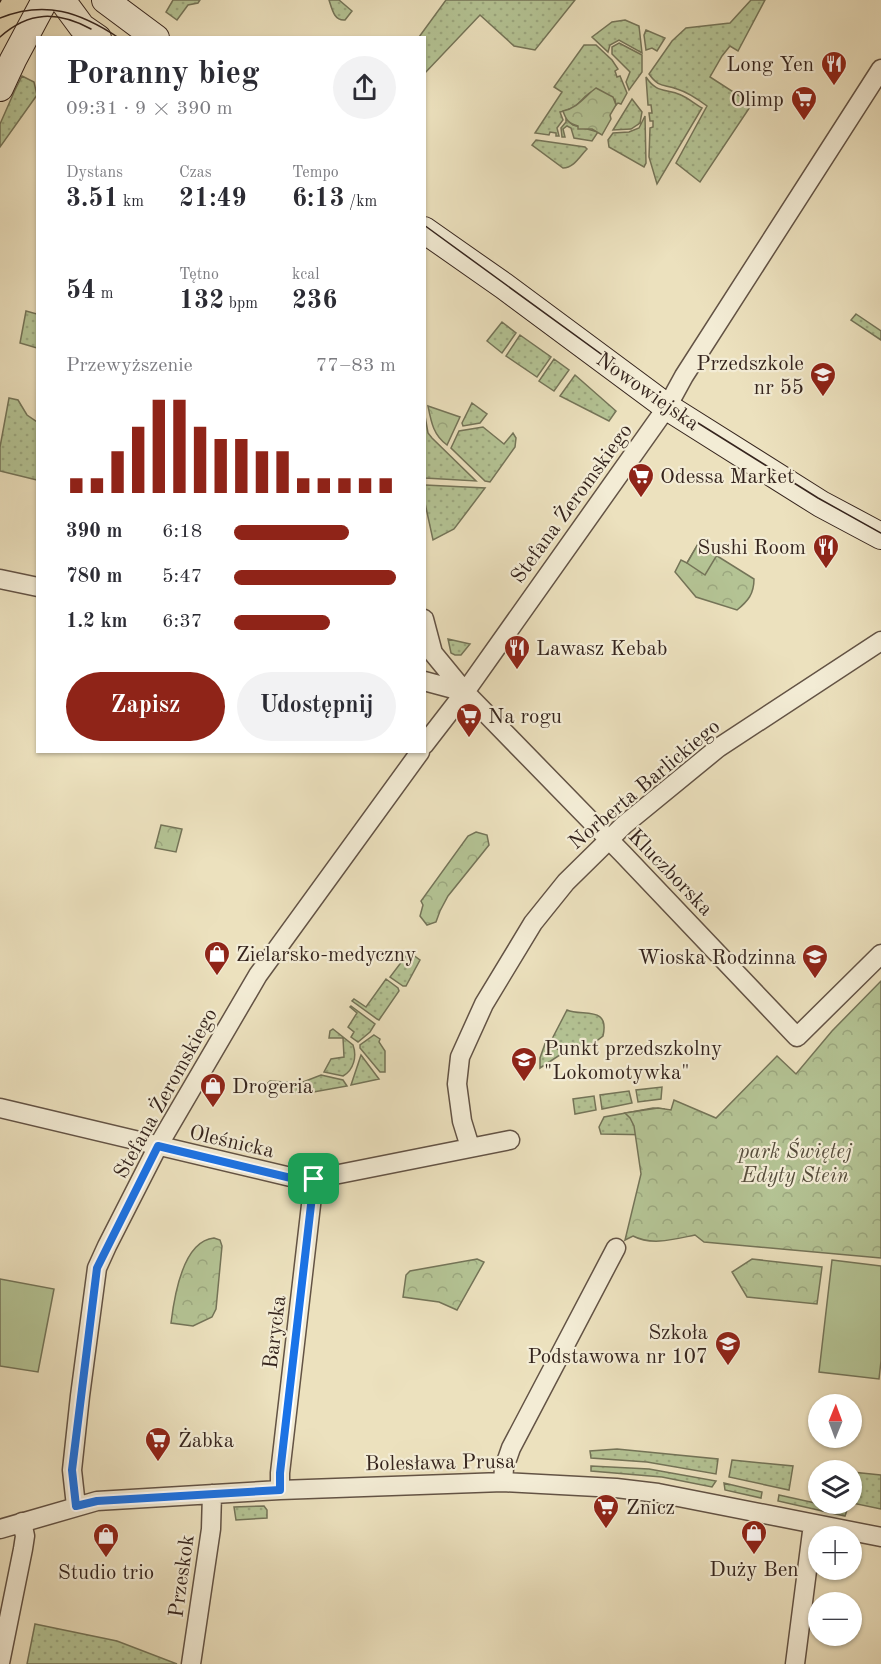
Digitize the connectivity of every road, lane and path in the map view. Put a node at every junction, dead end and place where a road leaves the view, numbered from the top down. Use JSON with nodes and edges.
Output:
{"nodes":[{"id":1,"x":45,"y":0,"type":"edge"},
{"id":2,"x":62,"y":0,"type":"edge"},
{"id":3,"x":105,"y":0,"type":"edge"},
{"id":4,"x":95,"y":36,"type":"edge"},
{"id":5,"x":153,"y":36,"type":"edge"},
{"id":6,"x":881,"y":69,"type":"edge"},
{"id":7,"x":0,"y":88,"type":"edge"},
{"id":8,"x":426,"y":231,"type":"edge"},
{"id":9,"x":667,"y":406,"type":"junction"},
{"id":10,"x":881,"y":536,"type":"edge"},
{"id":11,"x":0,"y":579,"type":"edge"},
{"id":12,"x":36,"y":587,"type":"edge"},
{"id":13,"x":426,"y":627,"type":"edge"},
{"id":14,"x":881,"y":641,"type":"edge"},
{"id":15,"x":426,"y":682,"type":"edge"},
{"id":16,"x":465,"y":692,"type":"junction"},
{"id":17,"x":426,"y":742,"type":"edge"},
{"id":18,"x":419,"y":753,"type":"edge"},
{"id":19,"x":608,"y":839,"type":"junction"},
{"id":20,"x":881,"y":954,"type":"edge"},
{"id":21,"x":0,"y":1108,"type":"edge"},
{"id":22,"x":510,"y":1140,"type":"dead end"},
{"id":23,"x":158,"y":1146,"type":"junction"},
{"id":24,"x":470,"y":1147,"type":"junction"},
{"id":25,"x":314,"y":1179,"type":"junction"},
{"id":26,"x":616,"y":1248,"type":"dead end"},
{"id":27,"x":503,"y":1482,"type":"junction"},
{"id":28,"x":280,"y":1490,"type":"junction"},
{"id":29,"x":212,"y":1494,"type":"junction"},
{"id":30,"x":76,"y":1506,"type":"junction"},
{"id":31,"x":22,"y":1522,"type":"junction"},
{"id":32,"x":813,"y":1524,"type":"junction"},
{"id":33,"x":0,"y":1528,"type":"edge"},
{"id":34,"x":881,"y":1537,"type":"edge"},
{"id":35,"x":0,"y":1663,"type":"edge"},
{"id":36,"x":191,"y":1664,"type":"edge"},
{"id":37,"x":795,"y":1664,"type":"edge"}],
"edges":[{"from":1,"to":7,"type":"street"},
{"from":2,"to":4,"type":"street"},
{"from":3,"to":5,"type":"street"},
{"from":6,"to":9,"type":"street","name":"Stefana Żeromskiego"},
{"from":8,"to":9,"type":"street","name":"Nowowiejska"},
{"from":9,"to":10,"type":"street","name":"Nowowiejska"},
{"from":9,"to":16,"type":"street","name":"Stefana Żeromskiego"},
{"from":11,"to":12,"type":"street"},
{"from":13,"to":16,"type":"street","name":"Kluczborska"},
{"from":14,"to":19,"type":"street","name":"Norberta Barlickiego"},
{"from":15,"to":16,"type":"street"},
{"from":16,"to":17,"type":"street","name":"Stefana Żeromskiego"},
{"from":16,"to":19,"type":"street","name":"Kluczborska"},
{"from":18,"to":23,"type":"street","name":"Stefana Żeromskiego"},
{"from":19,"to":20,"type":"street","name":"Kluczborska"},
{"from":19,"to":24,"type":"street","name":"Norberta Barlickiego"},
{"from":21,"to":23,"type":"street","name":"Oleśnicka"},
{"from":22,"to":24,"type":"street","name":"Oleśnicka"},
{"from":23,"to":25,"type":"street","name":"Oleśnicka"},
{"from":23,"to":30,"type":"street","name":"Stefana Żeromskiego"},
{"from":24,"to":25,"type":"street","name":"Oleśnicka"},
{"from":25,"to":28,"type":"street","name":"Barycka"},
{"from":26,"to":27,"type":"street"},
{"from":27,"to":28,"type":"street","name":"Bolesława Prusa"},
{"from":27,"to":32,"type":"street","name":"Bolesława Prusa"},
{"from":28,"to":29,"type":"street","name":"Bolesława Prusa"},
{"from":29,"to":30,"type":"street","name":"Bolesława Prusa"},
{"from":29,"to":36,"type":"street","name":"Przeskok"},
{"from":30,"to":31,"type":"street","name":"Bolesława Prusa"},
{"from":31,"to":33,"type":"street","name":"Bolesława Prusa"},
{"from":31,"to":35,"type":"street"},
{"from":32,"to":34,"type":"street","name":"Bolesława Prusa"},
{"from":32,"to":37,"type":"street"}]}
